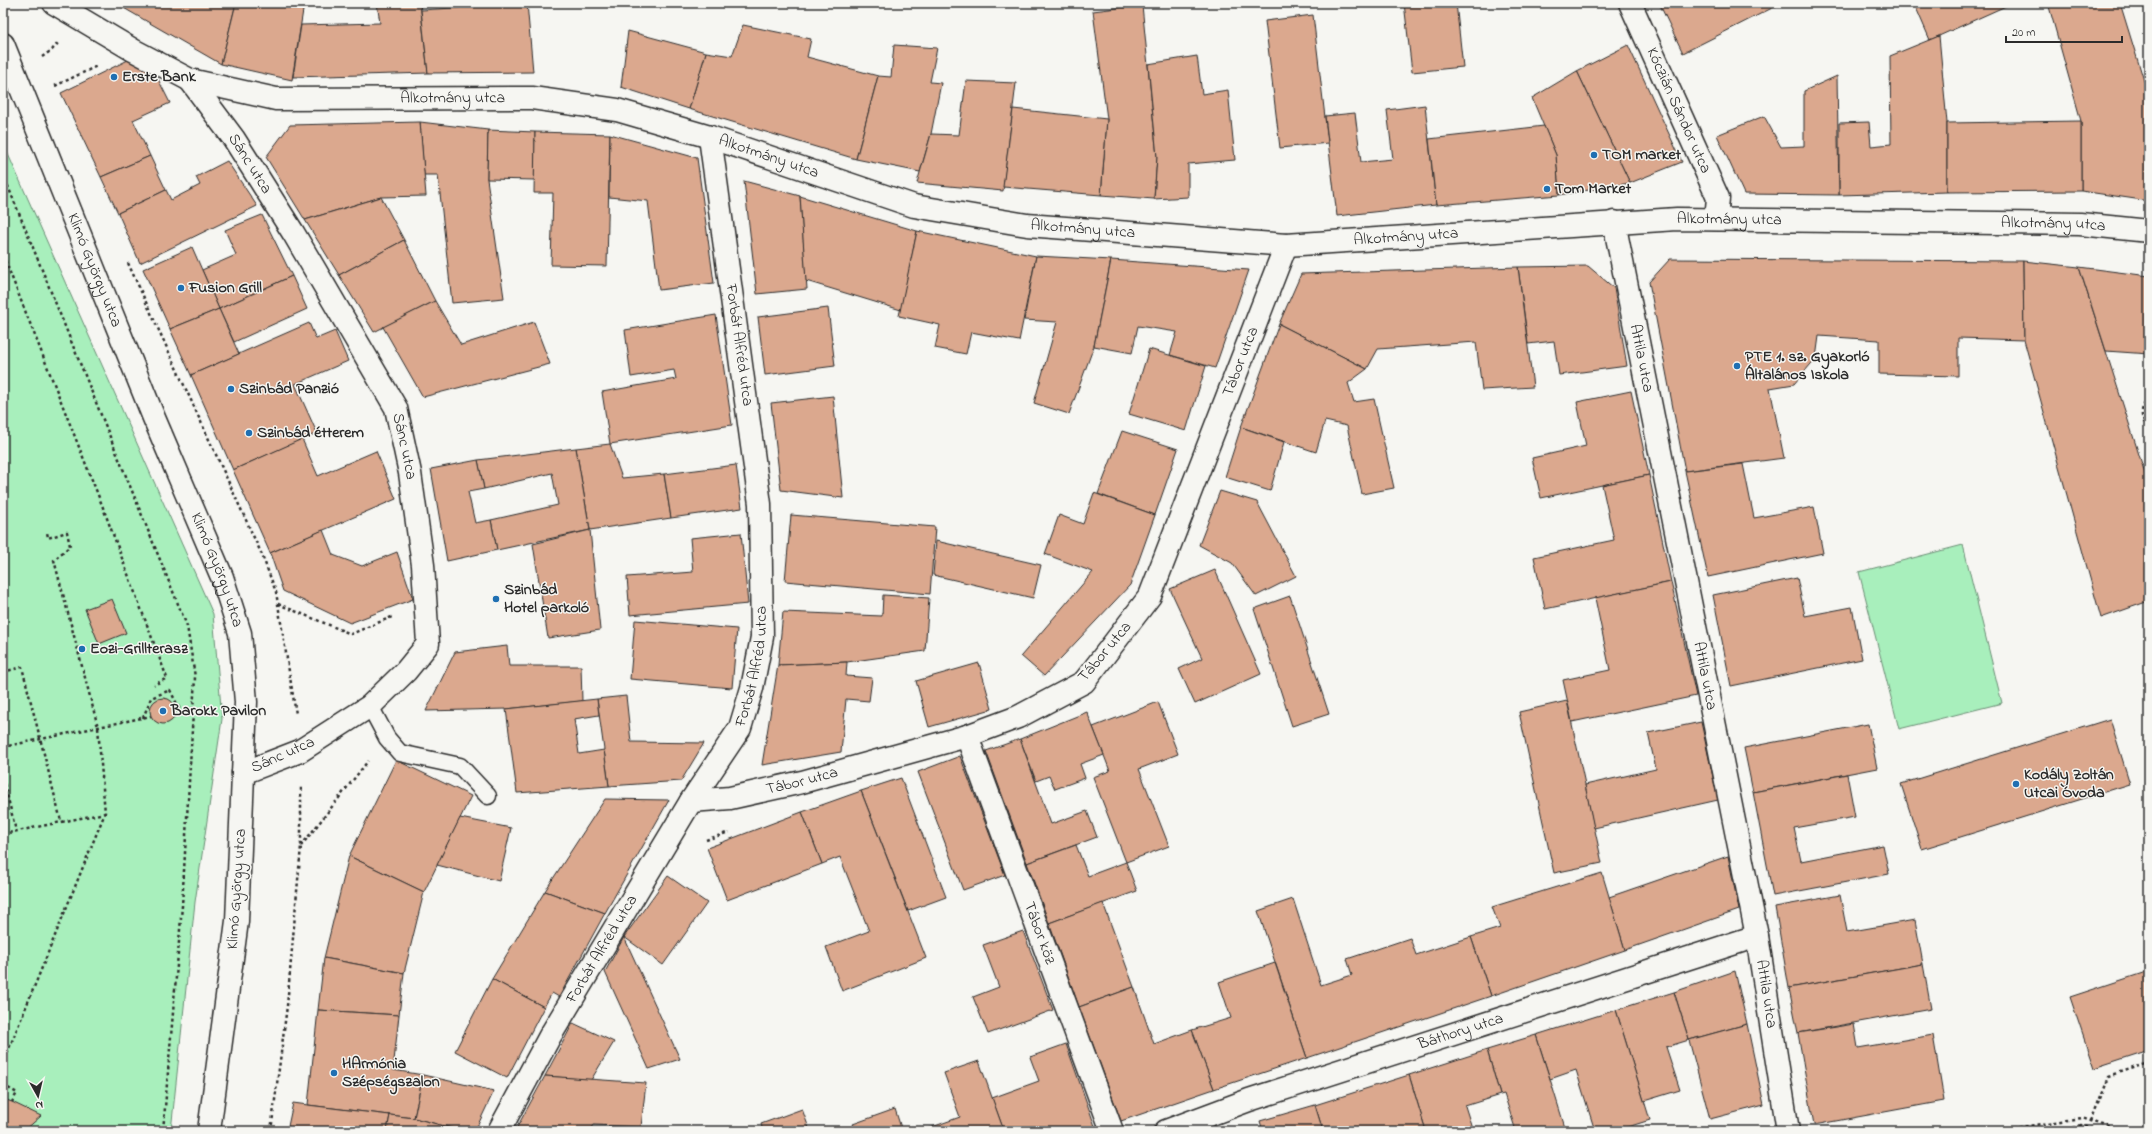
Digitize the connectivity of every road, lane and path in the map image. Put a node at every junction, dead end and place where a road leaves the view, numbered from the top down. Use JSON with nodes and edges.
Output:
{"nodes":[{"id":1,"x":54,"y":3,"type":"edge"},
{"id":2,"x":1630,"y":3,"type":"edge"},
{"id":3,"x":76,"y":17,"type":"junction"},
{"id":4,"x":3,"y":44,"type":"edge"},
{"id":5,"x":16,"y":74,"type":"junction"},
{"id":6,"x":190,"y":80,"type":"junction"},
{"id":7,"x":710,"y":137,"type":"junction"},
{"id":8,"x":3,"y":174,"type":"edge"},
{"id":9,"x":1716,"y":219,"type":"junction"},
{"id":10,"x":1614,"y":222,"type":"junction"},
{"id":11,"x":2149,"y":231,"type":"edge"},
{"id":12,"x":1286,"y":245,"type":"junction"},
{"id":13,"x":3,"y":256,"type":"edge"},
{"id":14,"x":2149,"y":398,"type":"edge"},
{"id":15,"x":2149,"y":428,"type":"edge"},
{"id":16,"x":46,"y":532,"type":"dead end"},
{"id":17,"x":278,"y":604,"type":"dead end"},
{"id":18,"x":398,"y":614,"type":"dead end"},
{"id":19,"x":3,"y":672,"type":"edge"},
{"id":20,"x":154,"y":685,"type":"dead end"},
{"id":21,"x":370,"y":706,"type":"junction"},
{"id":22,"x":180,"y":710,"type":"dead end"},
{"id":23,"x":150,"y":716,"type":"dead end"},
{"id":24,"x":143,"y":718,"type":"junction"},
{"id":25,"x":98,"y":727,"type":"junction"},
{"id":26,"x":968,"y":736,"type":"junction"},
{"id":27,"x":387,"y":738,"type":"junction"},
{"id":28,"x":41,"y":739,"type":"junction"},
{"id":29,"x":3,"y":747,"type":"edge"},
{"id":30,"x":244,"y":773,"type":"junction"},
{"id":31,"x":3,"y":778,"type":"edge"},
{"id":32,"x":488,"y":796,"type":"dead end"},
{"id":33,"x":730,"y":798,"type":"junction"},
{"id":34,"x":691,"y":801,"type":"junction"},
{"id":35,"x":105,"y":813,"type":"junction"},
{"id":36,"x":61,"y":821,"type":"junction"},
{"id":37,"x":736,"y":830,"type":"dead end"},
{"id":38,"x":16,"y":831,"type":"junction"},
{"id":39,"x":3,"y":834,"type":"edge"},
{"id":40,"x":302,"y":846,"type":"dead end"},
{"id":41,"x":1757,"y":936,"type":"junction"},
{"id":42,"x":3,"y":1058,"type":"edge"},
{"id":43,"x":2149,"y":1063,"type":"edge"},
{"id":44,"x":3,"y":1085,"type":"edge"},
{"id":45,"x":12,"y":1102,"type":"dead end"},
{"id":46,"x":2091,"y":1121,"type":"junction"},
{"id":47,"x":163,"y":1131,"type":"edge"},
{"id":48,"x":208,"y":1131,"type":"edge"},
{"id":49,"x":499,"y":1131,"type":"edge"},
{"id":50,"x":1112,"y":1131,"type":"edge"},
{"id":51,"x":1166,"y":1131,"type":"edge"},
{"id":52,"x":1788,"y":1131,"type":"edge"},
{"id":53,"x":1995,"y":1131,"type":"edge"},
{"id":54,"x":2056,"y":1131,"type":"edge"},
{"id":55,"x":2099,"y":1131,"type":"edge"},
{"id":56,"x":2121,"y":1131,"type":"edge"}],
"edges":[{"from":1,"to":3,"type":"street","name":"Alkotmány utca"},
{"from":2,"to":9,"type":"street","name":"Kóczián Sándor utca"},
{"from":3,"to":5,"type":"path"},
{"from":3,"to":6,"type":"street","name":"Alkotmány utca"},
{"from":4,"to":5,"type":"street","name":"Klimó György utca"},
{"from":5,"to":30,"type":"street","name":"Klimó György utca"},
{"from":6,"to":7,"type":"street","name":"Alkotmány utca"},
{"from":6,"to":21,"type":"street","name":"Sánc utca"},
{"from":7,"to":12,"type":"street","name":"Alkotmány utca"},
{"from":7,"to":34,"type":"street","name":"Forbát Alfréd utca"},
{"from":8,"to":47,"type":"path"},
{"from":9,"to":10,"type":"street","name":"Alkotmány utca"},
{"from":9,"to":11,"type":"street","name":"Alkotmány utca"},
{"from":10,"to":12,"type":"street","name":"Alkotmány utca"},
{"from":10,"to":41,"type":"street","name":"Attila utca"},
{"from":12,"to":26,"type":"street","name":"Tábor utca"},
{"from":13,"to":20,"type":"path"},
{"from":14,"to":15,"type":"path"},
{"from":16,"to":25,"type":"path"},
{"from":17,"to":18,"type":"path"},
{"from":19,"to":28,"type":"path"},
{"from":21,"to":27,"type":"lane"},
{"from":21,"to":30,"type":"street","name":"Sánc utca"},
{"from":22,"to":24,"type":"path"},
{"from":23,"to":24,"type":"path"},
{"from":24,"to":25,"type":"path"},
{"from":25,"to":28,"type":"path"},
{"from":25,"to":35,"type":"path"},
{"from":26,"to":33,"type":"street","name":"Tábor utca"},
{"from":26,"to":50,"type":"street","name":"Tábor köz"},
{"from":27,"to":32,"type":"lane"},
{"from":27,"to":40,"type":"path"},
{"from":28,"to":29,"type":"path"},
{"from":28,"to":36,"type":"path"},
{"from":30,"to":48,"type":"street","name":"Klimó György utca"},
{"from":31,"to":38,"type":"path"},
{"from":33,"to":34,"type":"street","name":"Tábor utca"},
{"from":33,"to":37,"type":"path"},
{"from":34,"to":49,"type":"street","name":"Forbát Alfréd utca"},
{"from":35,"to":36,"type":"path"},
{"from":35,"to":42,"type":"path"},
{"from":36,"to":38,"type":"path"},
{"from":38,"to":39,"type":"path"},
{"from":41,"to":51,"type":"street","name":"Báthory utca"},
{"from":41,"to":52,"type":"street","name":"Attila utca"},
{"from":43,"to":46,"type":"path"},
{"from":44,"to":45,"type":"path"},
{"from":46,"to":53,"type":"path"},
{"from":46,"to":56,"type":"path"},
{"from":54,"to":55,"type":"path"}]}
